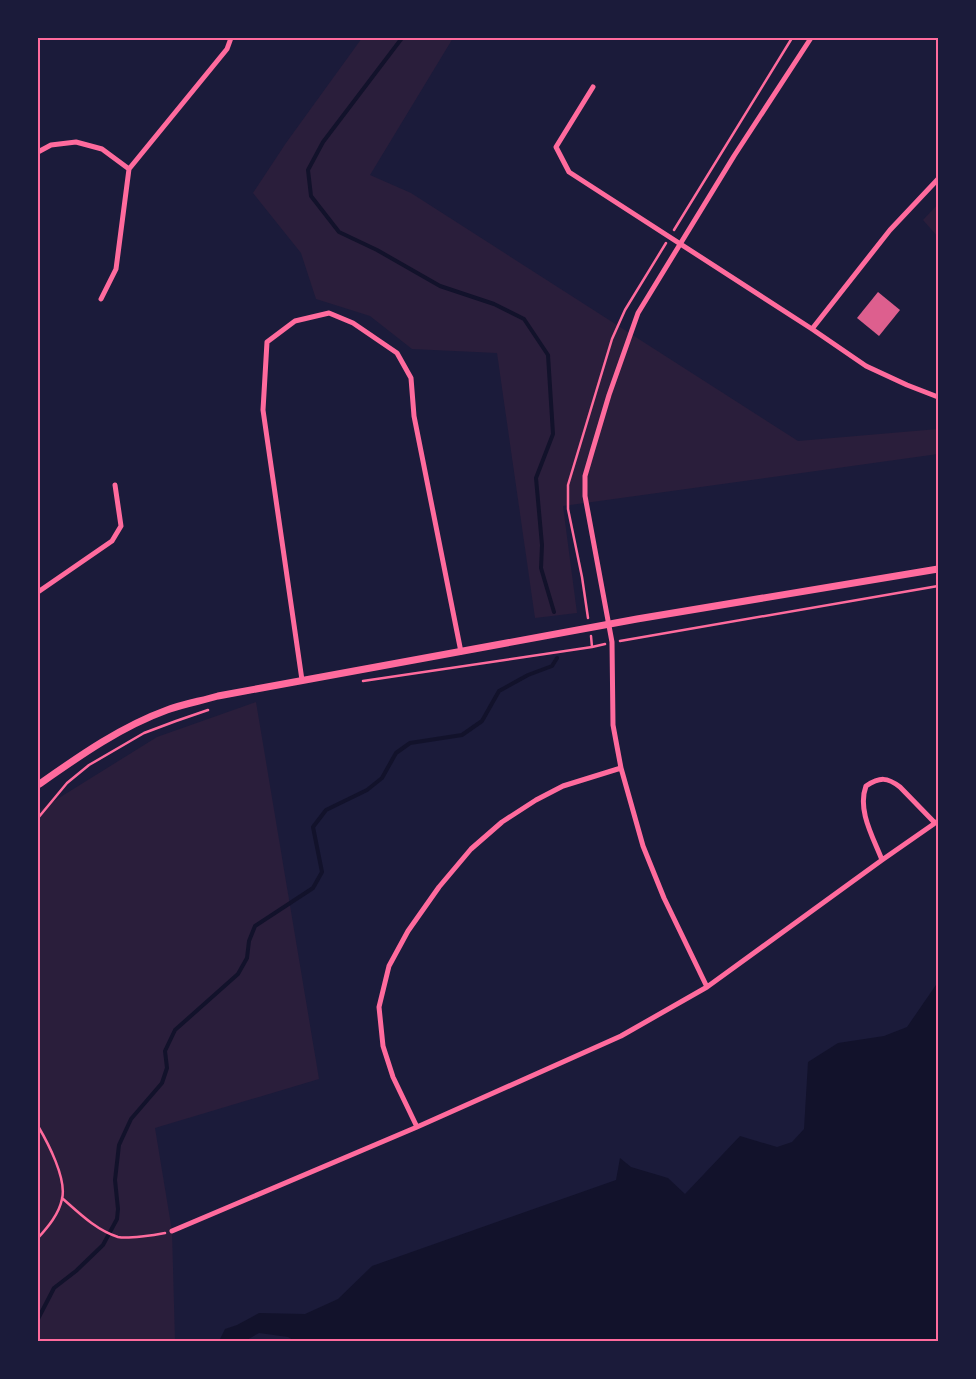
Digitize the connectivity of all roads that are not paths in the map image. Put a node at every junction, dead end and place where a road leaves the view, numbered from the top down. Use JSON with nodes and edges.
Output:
{"nodes":[{"id":1,"x":231,"y":38,"type":"edge"},
{"id":2,"x":811,"y":38,"type":"edge"},
{"id":3,"x":592,"y":88,"type":"dead end"},
{"id":4,"x":38,"y":152,"type":"edge"},
{"id":5,"x":129,"y":169,"type":"junction"},
{"id":6,"x":938,"y":179,"type":"edge"},
{"id":7,"x":680,"y":244,"type":"junction"},
{"id":8,"x":101,"y":299,"type":"dead end"},
{"id":9,"x":812,"y":329,"type":"junction"},
{"id":10,"x":938,"y":397,"type":"edge"},
{"id":11,"x":115,"y":484,"type":"dead end"},
{"id":12,"x":938,"y":569,"type":"edge"},
{"id":13,"x":38,"y":592,"type":"edge"},
{"id":14,"x":609,"y":625,"type":"junction"},
{"id":15,"x":461,"y":652,"type":"junction"},
{"id":16,"x":302,"y":680,"type":"junction"},
{"id":17,"x":621,"y":768,"type":"junction"},
{"id":18,"x":38,"y":785,"type":"edge"},
{"id":19,"x":937,"y":822,"type":"edge"},
{"id":20,"x":882,"y":860,"type":"junction"},
{"id":21,"x":707,"y":987,"type":"junction"},
{"id":22,"x":417,"y":1127,"type":"junction"},
{"id":23,"x":172,"y":1231,"type":"road end"}],
"edges":[{"from":1,"to":5,"type":"street"},
{"from":2,"to":7,"type":"street"},
{"from":3,"to":7,"type":"street"},
{"from":4,"to":5,"type":"street"},
{"from":5,"to":8,"type":"street"},
{"from":6,"to":9,"type":"street"},
{"from":7,"to":9,"type":"street"},
{"from":7,"to":14,"type":"street"},
{"from":9,"to":10,"type":"street"},
{"from":11,"to":13,"type":"street"},
{"from":12,"to":14,"type":"street"},
{"from":14,"to":15,"type":"street"},
{"from":14,"to":17,"type":"street"},
{"from":15,"to":16,"type":"street"},
{"from":15,"to":16,"type":"street"},
{"from":16,"to":18,"type":"street"},
{"from":17,"to":21,"type":"street"},
{"from":17,"to":22,"type":"street"},
{"from":19,"to":20,"type":"street"},
{"from":19,"to":20,"type":"street"},
{"from":20,"to":21,"type":"street"},
{"from":21,"to":22,"type":"street"},
{"from":22,"to":23,"type":"street"}]}
